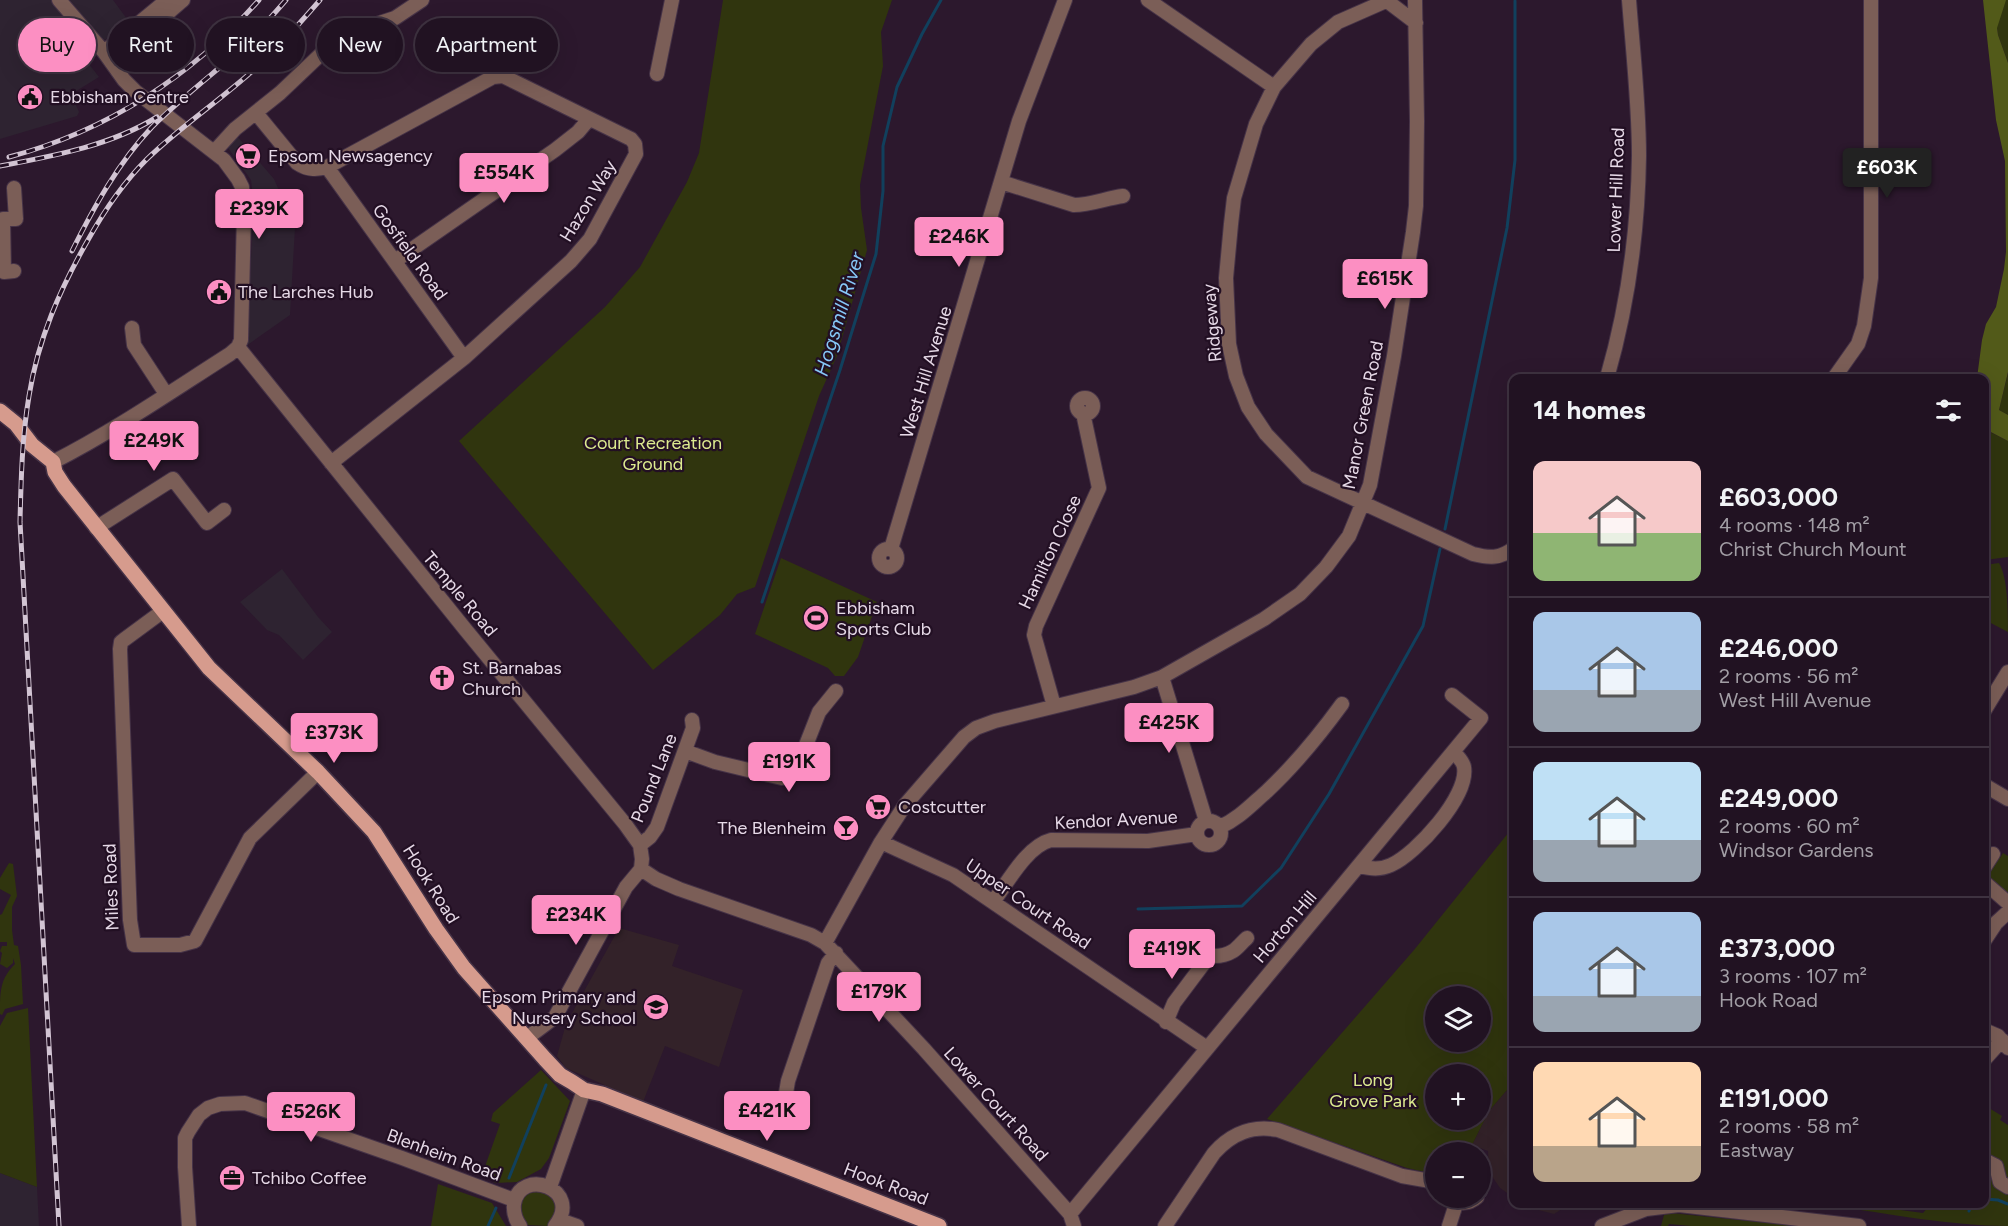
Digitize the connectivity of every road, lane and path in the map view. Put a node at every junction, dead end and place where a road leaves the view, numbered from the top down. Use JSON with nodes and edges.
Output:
{"nodes":[{"id":1,"x":59,"y":0,"type":"edge"},
{"id":2,"x":167,"y":0,"type":"edge"},
{"id":3,"x":183,"y":0,"type":"edge"},
{"id":4,"x":422,"y":0,"type":"edge"},
{"id":5,"x":672,"y":0,"type":"edge"},
{"id":6,"x":1065,"y":0,"type":"edge"},
{"id":7,"x":1148,"y":0,"type":"edge"},
{"id":8,"x":1388,"y":0,"type":"edge"},
{"id":9,"x":1415,"y":0,"type":"edge"},
{"id":10,"x":1629,"y":0,"type":"edge"},
{"id":11,"x":1871,"y":0,"type":"edge"},
{"id":12,"x":1416,"y":23,"type":"junction"},
{"id":13,"x":107,"y":57,"type":"junction"},
{"id":14,"x":657,"y":74,"type":"dead end"},
{"id":15,"x":1274,"y":87,"type":"junction"},
{"id":16,"x":255,"y":113,"type":"junction"},
{"id":17,"x":589,"y":119,"type":"junction"},
{"id":18,"x":213,"y":152,"type":"junction"},
{"id":19,"x":327,"y":167,"type":"junction"},
{"id":20,"x":1001,"y":182,"type":"junction"},
{"id":21,"x":14,"y":188,"type":"dead end"},
{"id":22,"x":1123,"y":196,"type":"dead end"},
{"id":23,"x":2,"y":246,"type":"edge"},
{"id":24,"x":395,"y":261,"type":"junction"},
{"id":25,"x":14,"y":271,"type":"dead end"},
{"id":26,"x":132,"y":328,"type":"dead end"},
{"id":27,"x":238,"y":347,"type":"junction"},
{"id":28,"x":464,"y":357,"type":"junction"},
{"id":29,"x":1608,"y":374,"type":"edge"},
{"id":30,"x":1837,"y":374,"type":"edge"},
{"id":31,"x":166,"y":394,"type":"junction"},
{"id":32,"x":0,"y":411,"type":"edge"},
{"id":33,"x":1083,"y":413,"type":"dead end"},
{"id":34,"x":53,"y":462,"type":"junction"},
{"id":35,"x":330,"y":463,"type":"junction"},
{"id":36,"x":1364,"y":502,"type":"junction"},
{"id":37,"x":224,"y":510,"type":"dead end"},
{"id":38,"x":96,"y":528,"type":"junction"},
{"id":39,"x":891,"y":549,"type":"dead end"},
{"id":40,"x":1509,"y":552,"type":"edge"},
{"id":41,"x":163,"y":611,"type":"junction"},
{"id":42,"x":2008,"y":672,"type":"edge"},
{"id":43,"x":1162,"y":677,"type":"junction"},
{"id":44,"x":836,"y":691,"type":"dead end"},
{"id":45,"x":1452,"y":695,"type":"dead end"},
{"id":46,"x":1989,"y":703,"type":"edge"},
{"id":47,"x":1342,"y":704,"type":"dead end"},
{"id":48,"x":1054,"y":706,"type":"junction"},
{"id":49,"x":692,"y":720,"type":"dead end"},
{"id":50,"x":685,"y":750,"type":"junction"},
{"id":51,"x":1454,"y":752,"type":"junction"},
{"id":52,"x":318,"y":772,"type":"junction"},
{"id":53,"x":1989,"y":787,"type":"edge"},
{"id":54,"x":2008,"y":799,"type":"edge"},
{"id":55,"x":1206,"y":821,"type":"junction"},
{"id":56,"x":1220,"y":827,"type":"junction"},
{"id":57,"x":1197,"y":834,"type":"junction"},
{"id":58,"x":881,"y":842,"type":"junction"},
{"id":59,"x":640,"y":844,"type":"junction"},
{"id":60,"x":1993,"y":854,"type":"dead end"},
{"id":61,"x":1989,"y":860,"type":"edge"},
{"id":62,"x":1360,"y":866,"type":"junction"},
{"id":63,"x":641,"y":869,"type":"junction"},
{"id":64,"x":1989,"y":886,"type":"edge"},
{"id":65,"x":993,"y":902,"type":"junction"},
{"id":66,"x":2008,"y":903,"type":"edge"},
{"id":67,"x":2008,"y":912,"type":"edge"},
{"id":68,"x":1989,"y":934,"type":"edge"},
{"id":69,"x":1247,"y":938,"type":"dead end"},
{"id":70,"x":1179,"y":941,"type":"dead end"},
{"id":71,"x":825,"y":943,"type":"junction"},
{"id":72,"x":836,"y":953,"type":"junction"},
{"id":73,"x":1210,"y":955,"type":"junction"},
{"id":74,"x":1166,"y":1022,"type":"junction"},
{"id":75,"x":1989,"y":1032,"type":"edge"},
{"id":76,"x":527,"y":1038,"type":"junction"},
{"id":77,"x":2005,"y":1044,"type":"edge"},
{"id":78,"x":1207,"y":1048,"type":"junction"},
{"id":79,"x":1989,"y":1056,"type":"edge"},
{"id":80,"x":584,"y":1090,"type":"junction"},
{"id":81,"x":786,"y":1093,"type":"dead end"},
{"id":82,"x":1989,"y":1162,"type":"edge"},
{"id":83,"x":1425,"y":1180,"type":"edge"},
{"id":84,"x":549,"y":1186,"type":"junction"},
{"id":85,"x":2008,"y":1187,"type":"edge"},
{"id":86,"x":514,"y":1200,"type":"junction"},
{"id":87,"x":1452,"y":1208,"type":"edge"},
{"id":88,"x":1655,"y":1208,"type":"edge"},
{"id":89,"x":1705,"y":1208,"type":"edge"},
{"id":90,"x":1072,"y":1220,"type":"edge"},
{"id":91,"x":558,"y":1223,"type":"edge"},
{"id":92,"x":189,"y":1226,"type":"edge"},
{"id":93,"x":520,"y":1226,"type":"edge"},
{"id":94,"x":577,"y":1226,"type":"edge"},
{"id":95,"x":939,"y":1226,"type":"edge"},
{"id":96,"x":1165,"y":1226,"type":"edge"},
{"id":97,"x":1449,"y":1226,"type":"edge"},
{"id":98,"x":1602,"y":1226,"type":"edge"},
{"id":99,"x":1859,"y":1226,"type":"edge"}],
"edges":[{"from":1,"to":13,"type":"street"},
{"from":2,"to":13,"type":"street"},
{"from":3,"to":13,"type":"street"},
{"from":4,"to":16,"type":"street"},
{"from":5,"to":14,"type":"street"},
{"from":6,"to":20,"type":"street","name":"West Hill Avenue"},
{"from":7,"to":15,"type":"street"},
{"from":8,"to":12,"type":"street"},
{"from":8,"to":15,"type":"street","name":"Ridgeway"},
{"from":9,"to":12,"type":"street","name":"Manor Green Road"},
{"from":10,"to":29,"type":"street","name":"Lower Hill Road"},
{"from":11,"to":30,"type":"street"},
{"from":12,"to":36,"type":"street","name":"Manor Green Road"},
{"from":13,"to":18,"type":"street"},
{"from":15,"to":36,"type":"street","name":"Ridgeway"},
{"from":16,"to":18,"type":"street"},
{"from":16,"to":19,"type":"street"},
{"from":17,"to":19,"type":"street","name":"Hazon Way"},
{"from":17,"to":24,"type":"street"},
{"from":17,"to":28,"type":"street","name":"Hazon Way"},
{"from":18,"to":27,"type":"street"},
{"from":19,"to":24,"type":"street","name":"Gosfield Road"},
{"from":20,"to":22,"type":"street"},
{"from":20,"to":39,"type":"street","name":"West Hill Avenue"},
{"from":21,"to":23,"type":"street"},
{"from":23,"to":25,"type":"street"},
{"from":24,"to":28,"type":"street","name":"Gosfield Road"},
{"from":26,"to":31,"type":"street"},
{"from":27,"to":31,"type":"street"},
{"from":27,"to":35,"type":"street","name":"Temple Road"},
{"from":28,"to":35,"type":"street","name":"Hazon Way"},
{"from":31,"to":34,"type":"street"},
{"from":32,"to":34,"type":"main road","name":"Hook Road"},
{"from":33,"to":48,"type":"street","name":"Hamilton Close"},
{"from":34,"to":38,"type":"main road","name":"Hook Road"},
{"from":35,"to":59,"type":"street","name":"Temple Road"},
{"from":36,"to":40,"type":"street","name":"Ridgeway"},
{"from":36,"to":43,"type":"street","name":"Manor Green Road"},
{"from":37,"to":38,"type":"street"},
{"from":38,"to":41,"type":"main road","name":"Hook Road"},
{"from":41,"to":52,"type":"main road","name":"Hook Road"},
{"from":41,"to":52,"type":"street","name":"Miles Road"},
{"from":42,"to":46,"type":"street"},
{"from":43,"to":48,"type":"street","name":"Manor Green Road"},
{"from":43,"to":55,"type":"street","name":"Kendor Avenue"},
{"from":44,"to":50,"type":"street"},
{"from":45,"to":51,"type":"street","name":"Horton Hill"},
{"from":47,"to":56,"type":"street","name":"Kendor Avenue"},
{"from":48,"to":58,"type":"street","name":"Manor Green Road"},
{"from":49,"to":50,"type":"street","name":"Pound Lane"},
{"from":50,"to":59,"type":"street","name":"Pound Lane"},
{"from":51,"to":62,"type":"street","name":"Horton Hill"},
{"from":51,"to":62,"type":"street"},
{"from":52,"to":76,"type":"main road","name":"Hook Road"},
{"from":53,"to":54,"type":"street"},
{"from":55,"to":56,"type":"street"},
{"from":55,"to":57,"type":"street","name":"Kendor Avenue"},
{"from":56,"to":57,"type":"street","name":"Kendor Avenue"},
{"from":57,"to":65,"type":"street","name":"Kendor Avenue"},
{"from":58,"to":65,"type":"street","name":"Upper Court Road"},
{"from":58,"to":71,"type":"street","name":"Manor Green Road"},
{"from":59,"to":63,"type":"street"},
{"from":60,"to":61,"type":"street"},
{"from":62,"to":78,"type":"street","name":"Horton Hill"},
{"from":63,"to":71,"type":"street","name":"Lower Court Road"},
{"from":63,"to":76,"type":"street"},
{"from":64,"to":66,"type":"street"},
{"from":65,"to":74,"type":"street","name":"Upper Court Road"},
{"from":67,"to":68,"type":"street"},
{"from":69,"to":73,"type":"street"},
{"from":70,"to":73,"type":"street"},
{"from":71,"to":72,"type":"street","name":"Lower Court Road"},
{"from":72,"to":81,"type":"street"},
{"from":72,"to":90,"type":"street","name":"Lower Court Road"},
{"from":73,"to":74,"type":"street"},
{"from":74,"to":78,"type":"street","name":"Upper Court Road"},
{"from":75,"to":77,"type":"street"},
{"from":76,"to":80,"type":"main road","name":"Hook Road"},
{"from":77,"to":79,"type":"street"},
{"from":78,"to":90,"type":"street","name":"Horton Hill"},
{"from":80,"to":84,"type":"street"},
{"from":80,"to":95,"type":"main road","name":"Hook Road"},
{"from":82,"to":85,"type":"street"},
{"from":83,"to":96,"type":"street"},
{"from":84,"to":86,"type":"street"},
{"from":84,"to":91,"type":"street"},
{"from":86,"to":92,"type":"street","name":"Blenheim Road"},
{"from":86,"to":93,"type":"street"},
{"from":87,"to":97,"type":"street"},
{"from":88,"to":98,"type":"street"},
{"from":89,"to":99,"type":"street"},
{"from":91,"to":94,"type":"street"}]}
